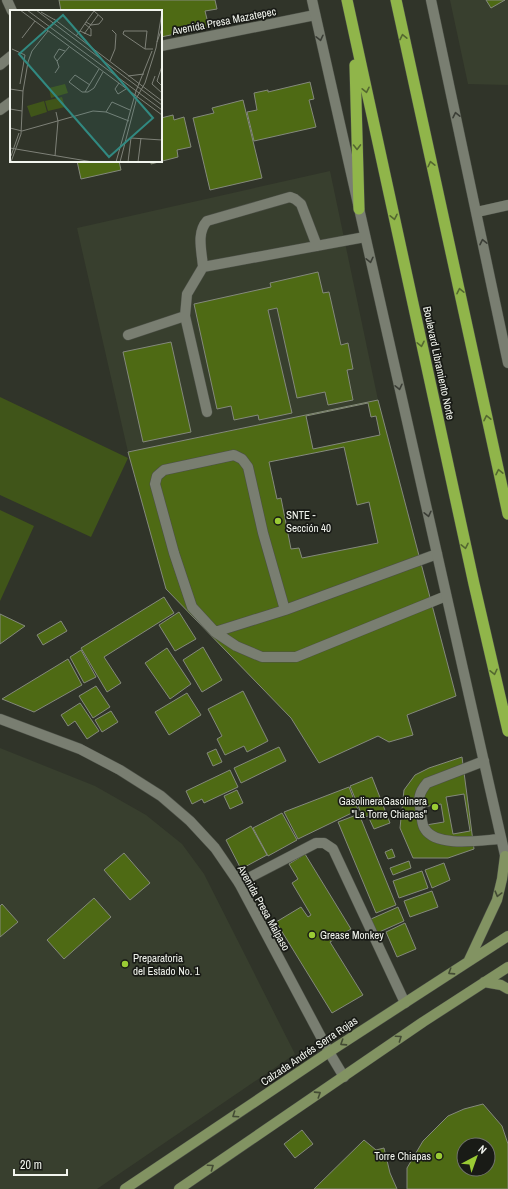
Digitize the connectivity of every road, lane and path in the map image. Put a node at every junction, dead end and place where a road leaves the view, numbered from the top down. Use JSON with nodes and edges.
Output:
{"nodes":[{"id":1,"x":7,"y":0,"type":"edge"},
{"id":2,"x":312,"y":0,"type":"edge"},
{"id":3,"x":347,"y":0,"type":"edge"},
{"id":4,"x":396,"y":0,"type":"edge"},
{"id":5,"x":431,"y":0,"type":"edge"},
{"id":6,"x":12,"y":10,"type":"edge"},
{"id":7,"x":315,"y":15,"type":"junction"},
{"id":8,"x":355,"y":38,"type":"junction"},
{"id":9,"x":162,"y":46,"type":"edge"},
{"id":10,"x":10,"y":57,"type":"edge"},
{"id":11,"x":0,"y":65,"type":"edge"},
{"id":12,"x":10,"y":103,"type":"edge"},
{"id":13,"x":0,"y":110,"type":"edge"},
{"id":14,"x":508,"y":205,"type":"edge"},
{"id":15,"x":359,"y":209,"type":"junction"},
{"id":16,"x":477,"y":212,"type":"junction"},
{"id":17,"x":365,"y":237,"type":"junction"},
{"id":18,"x":316,"y":246,"type":"junction"},
{"id":19,"x":203,"y":267,"type":"junction"},
{"id":20,"x":185,"y":316,"type":"junction"},
{"id":21,"x":128,"y":335,"type":"dead end"},
{"id":22,"x":508,"y":363,"type":"edge"},
{"id":23,"x":207,"y":412,"type":"dead end"},
{"id":24,"x":508,"y":514,"type":"edge"},
{"id":25,"x":437,"y":554,"type":"junction"},
{"id":26,"x":446,"y":596,"type":"junction"},
{"id":27,"x":285,"y":610,"type":"junction"},
{"id":28,"x":215,"y":632,"type":"junction"},
{"id":29,"x":0,"y":719,"type":"edge"},
{"id":30,"x":508,"y":732,"type":"edge"},
{"id":31,"x":484,"y":761,"type":"junction"},
{"id":32,"x":501,"y":839,"type":"junction"},
{"id":33,"x":505,"y":856,"type":"junction"},
{"id":34,"x":508,"y":870,"type":"edge"},
{"id":35,"x":239,"y":883,"type":"junction"},
{"id":36,"x":508,"y":936,"type":"edge"},
{"id":37,"x":468,"y":961,"type":"junction"},
{"id":38,"x":508,"y":967,"type":"edge"},
{"id":39,"x":484,"y":982,"type":"junction"},
{"id":40,"x":508,"y":989,"type":"edge"},
{"id":41,"x":405,"y":1003,"type":"junction"},
{"id":42,"x":329,"y":1052,"type":"junction"},
{"id":43,"x":344,"y":1077,"type":"junction"},
{"id":44,"x":125,"y":1189,"type":"edge"},
{"id":45,"x":179,"y":1189,"type":"edge"}],
"edges":[{"from":1,"to":6,"type":"street"},
{"from":2,"to":7,"type":"street"},
{"from":3,"to":8,"type":"highway","name":"Boulevard Libramiento Norte"},
{"from":24,"to":4,"type":"highway","one_way":true},
{"from":16,"to":5,"type":"street","one_way":true},
{"from":7,"to":9,"type":"street","name":"Avenida Presa Mazatepec"},
{"from":7,"to":15,"type":"street","one_way":true},
{"from":8,"to":15,"type":"highway","one_way":true},
{"from":8,"to":30,"type":"highway","name":"Boulevard Libramiento Norte","one_way":true},
{"from":10,"to":11,"type":"street"},
{"from":12,"to":13,"type":"street"},
{"from":14,"to":16,"type":"street"},
{"from":15,"to":17,"type":"street"},
{"from":22,"to":16,"type":"street","one_way":true},
{"from":17,"to":18,"type":"street"},
{"from":17,"to":25,"type":"street","one_way":true},
{"from":18,"to":19,"type":"street"},
{"from":18,"to":19,"type":"street"},
{"from":19,"to":20,"type":"street"},
{"from":20,"to":21,"type":"street"},
{"from":20,"to":23,"type":"street"},
{"from":25,"to":26,"type":"street"},
{"from":25,"to":27,"type":"street"},
{"from":26,"to":28,"type":"street"},
{"from":26,"to":31,"type":"street"},
{"from":27,"to":28,"type":"street"},
{"from":27,"to":28,"type":"street"},
{"from":29,"to":35,"type":"street","name":"Avenida Presa Malpaso"},
{"from":31,"to":32,"type":"street"},
{"from":31,"to":32,"type":"street"},
{"from":32,"to":33,"type":"street"},
{"from":33,"to":34,"type":"street"},
{"from":33,"to":37,"type":"main road","one_way":true},
{"from":35,"to":41,"type":"street"},
{"from":35,"to":42,"type":"street","name":"Avenida Presa Malpaso"},
{"from":36,"to":37,"type":"main road","name":"Calzada Andrés Serra Rojas"},
{"from":37,"to":41,"type":"main road","name":"Calzada Andrés Serra Rojas","one_way":true},
{"from":38,"to":39,"type":"main road"},
{"from":39,"to":40,"type":"main road"},
{"from":43,"to":39,"type":"main road","one_way":true},
{"from":41,"to":42,"type":"main road","name":"Calzada Andrés Serra Rojas","one_way":true},
{"from":42,"to":43,"type":"street","name":"Avenida Presa Malpaso"},
{"from":42,"to":44,"type":"main road","name":"Calzada Andrés Serra Rojas","one_way":true},
{"from":45,"to":43,"type":"main road","one_way":true}]}
